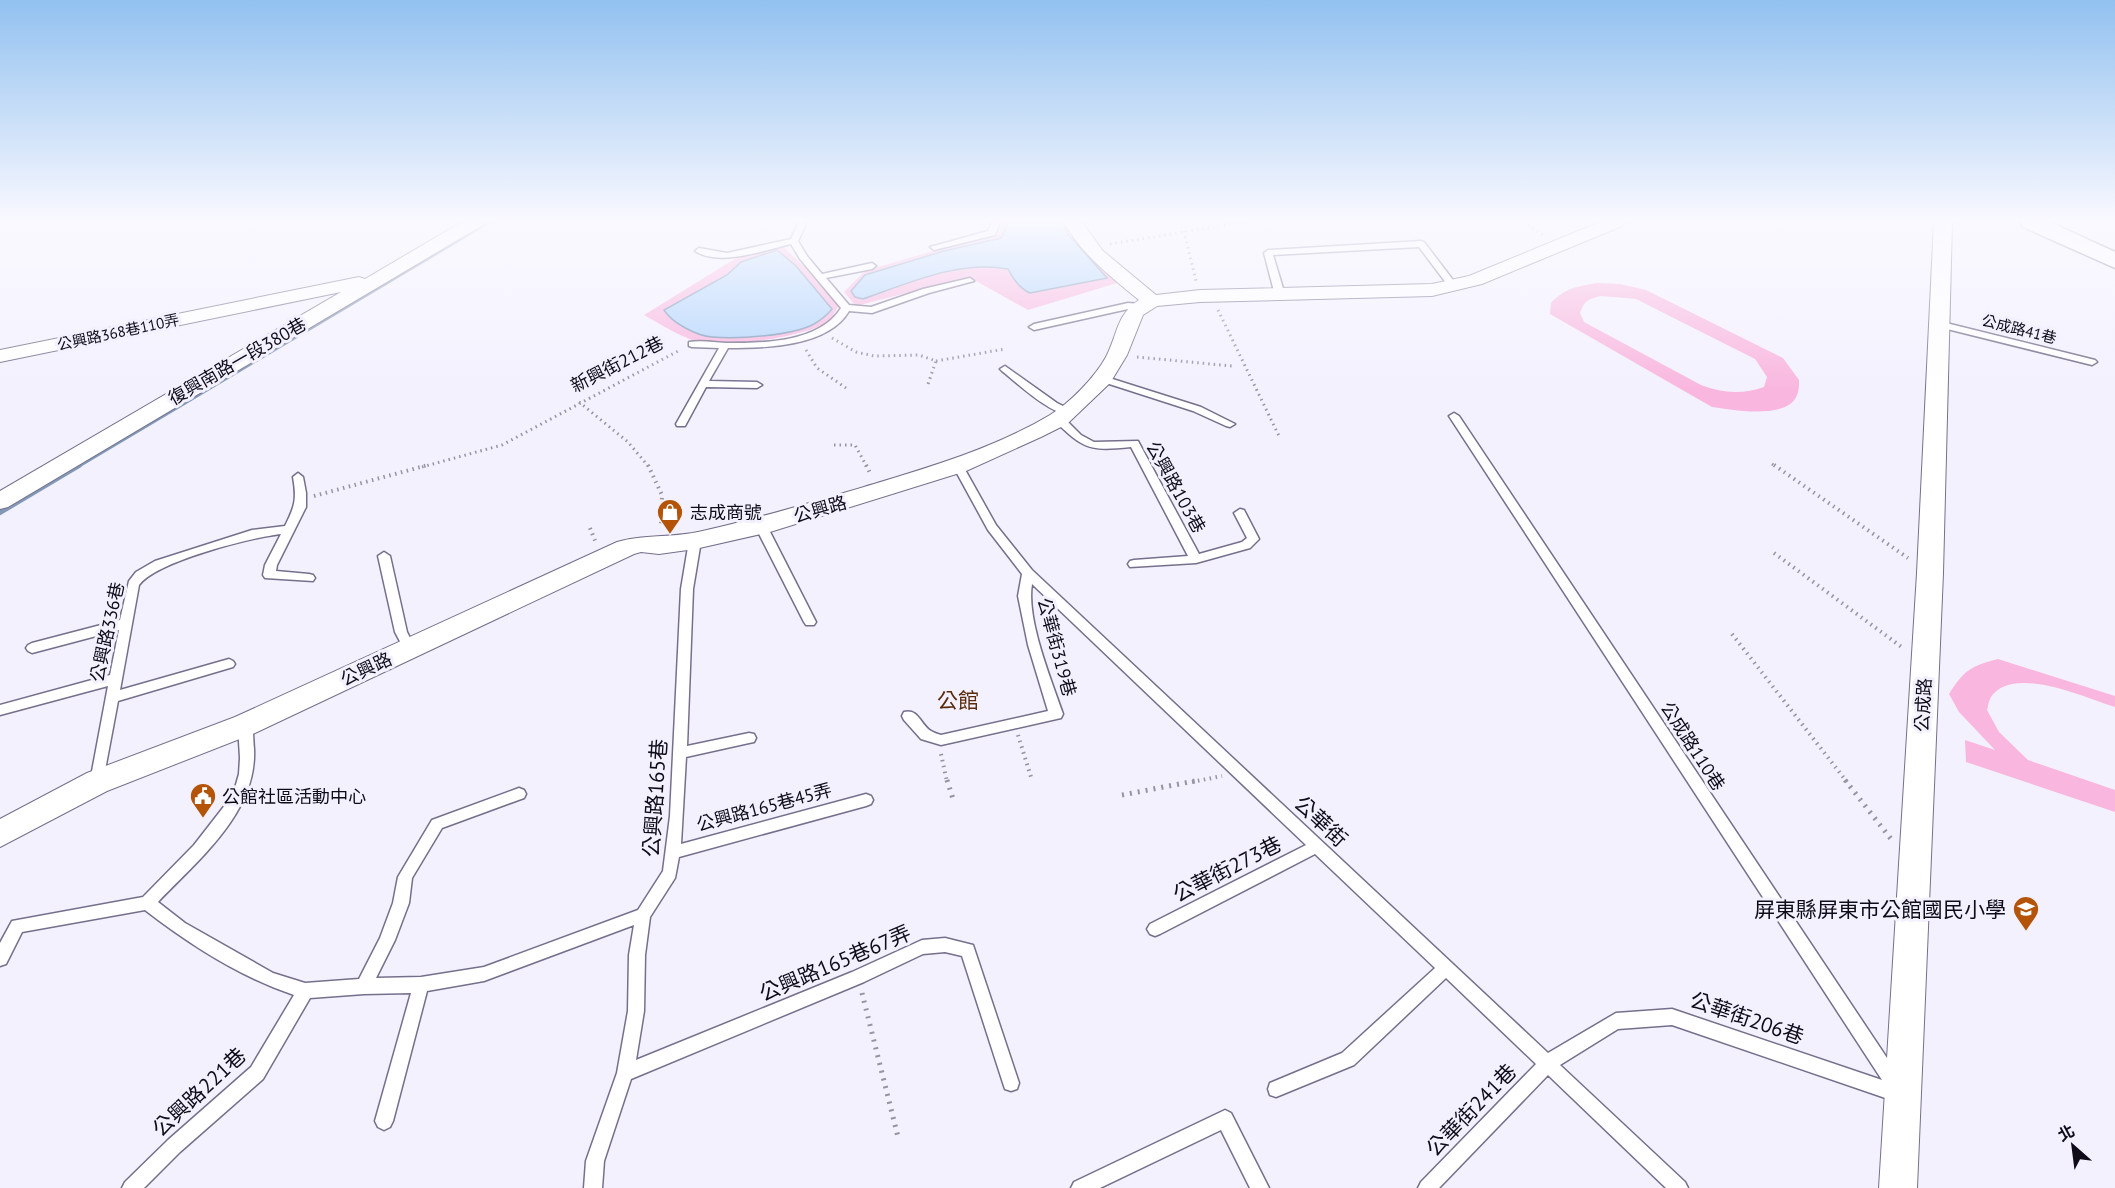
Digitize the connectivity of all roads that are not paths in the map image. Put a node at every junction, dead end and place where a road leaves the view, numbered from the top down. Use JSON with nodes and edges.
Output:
{"nodes":[{"id":1,"x":380,"y":277,"type":"edge"},
{"id":2,"x":820,"y":277,"type":"edge"},
{"id":3,"x":1121,"y":277,"type":"edge"},
{"id":4,"x":1276,"y":277,"type":"edge"},
{"id":5,"x":1446,"y":277,"type":"edge"},
{"id":6,"x":1481,"y":277,"type":"edge"},
{"id":7,"x":1940,"y":277,"type":"edge"},
{"id":8,"x":377,"y":279,"type":"junction"},
{"id":9,"x":970,"y":281,"type":"dead end"},
{"id":10,"x":1453,"y":286,"type":"junction"},
{"id":11,"x":1281,"y":295,"type":"junction"},
{"id":12,"x":1146,"y":304,"type":"junction"},
{"id":13,"x":846,"y":308,"type":"junction"},
{"id":14,"x":1938,"y":324,"type":"junction"},
{"id":15,"x":1034,"y":327,"type":"dead end"},
{"id":16,"x":692,"y":344,"type":"road end"},
{"id":17,"x":724,"y":347,"type":"junction"},
{"id":18,"x":0,"y":356,"type":"edge"},
{"id":19,"x":2092,"y":362,"type":"dead end"},
{"id":20,"x":1005,"y":369,"type":"dead end"},
{"id":21,"x":1103,"y":379,"type":"junction"},
{"id":22,"x":705,"y":384,"type":"junction"},
{"id":23,"x":757,"y":385,"type":"dead end"},
{"id":24,"x":1063,"y":416,"type":"junction"},
{"id":25,"x":1454,"y":416,"type":"dead end"},
{"id":26,"x":681,"y":424,"type":"dead end"},
{"id":27,"x":1230,"y":424,"type":"dead end"},
{"id":28,"x":958,"y":466,"type":"junction"},
{"id":29,"x":298,"y":477,"type":"dead end"},
{"id":30,"x":0,"y":501,"type":"edge"},
{"id":31,"x":1240,"y":513,"type":"dead end"},
{"id":32,"x":761,"y":526,"type":"junction"},
{"id":33,"x":289,"y":529,"type":"junction"},
{"id":34,"x":695,"y":541,"type":"junction"},
{"id":35,"x":384,"y":556,"type":"dead end"},
{"id":36,"x":1196,"y":559,"type":"junction"},
{"id":37,"x":1134,"y":564,"type":"dead end"},
{"id":38,"x":1028,"y":573,"type":"junction"},
{"id":39,"x":309,"y":578,"type":"dead end"},
{"id":40,"x":810,"y":622,"type":"dead end"},
{"id":41,"x":126,"y":623,"type":"junction"},
{"id":42,"x":32,"y":648,"type":"dead end"},
{"id":43,"x":409,"y":648,"type":"junction"},
{"id":44,"x":229,"y":664,"type":"dead end"},
{"id":45,"x":115,"y":679,"type":"junction"},
{"id":46,"x":111,"y":698,"type":"junction"},
{"id":47,"x":0,"y":710,"type":"edge"},
{"id":48,"x":909,"y":716,"type":"dead end"},
{"id":49,"x":245,"y":725,"type":"junction"},
{"id":50,"x":749,"y":738,"type":"dead end"},
{"id":51,"x":680,"y":753,"type":"junction"},
{"id":52,"x":98,"y":782,"type":"junction"},
{"id":53,"x":519,"y":794,"type":"dead end"},
{"id":54,"x":866,"y":800,"type":"dead end"},
{"id":55,"x":0,"y":834,"type":"edge"},
{"id":56,"x":1317,"y":846,"type":"junction"},
{"id":57,"x":673,"y":852,"type":"junction"},
{"id":58,"x":147,"y":903,"type":"junction"},
{"id":59,"x":643,"y":915,"type":"junction"},
{"id":60,"x":1155,"y":929,"type":"dead end"},
{"id":61,"x":0,"y":959,"type":"edge"},
{"id":62,"x":1446,"y":968,"type":"junction"},
{"id":63,"x":421,"y":985,"type":"junction"},
{"id":64,"x":364,"y":986,"type":"junction"},
{"id":65,"x":305,"y":992,"type":"junction"},
{"id":66,"x":1548,"y":1063,"type":"junction"},
{"id":67,"x":625,"y":1073,"type":"junction"},
{"id":68,"x":1011,"y":1083,"type":"dead end"},
{"id":69,"x":1276,"y":1089,"type":"dead end"},
{"id":70,"x":1903,"y":1096,"type":"junction"},
{"id":71,"x":384,"y":1121,"type":"dead end"},
{"id":72,"x":131,"y":1188,"type":"edge"},
{"id":73,"x":593,"y":1188,"type":"edge"},
{"id":74,"x":1080,"y":1188,"type":"edge"},
{"id":75,"x":1260,"y":1188,"type":"edge"},
{"id":76,"x":1427,"y":1188,"type":"edge"},
{"id":77,"x":1679,"y":1188,"type":"edge"},
{"id":78,"x":1898,"y":1188,"type":"edge"}],
"edges":[{"from":1,"to":8,"type":"street","name":"復興南路一段380巷"},
{"from":2,"to":13,"type":"lane"},
{"from":3,"to":12,"type":"street"},
{"from":4,"to":11,"type":"lane"},
{"from":5,"to":10,"type":"lane"},
{"from":6,"to":10,"type":"street"},
{"from":7,"to":14,"type":"street","name":"公成路"},
{"from":8,"to":18,"type":"street","name":"公興路368巷110弄"},
{"from":8,"to":30,"type":"street","name":"復興南路一段380巷"},
{"from":9,"to":13,"type":"lane"},
{"from":10,"to":11,"type":"street"},
{"from":11,"to":12,"type":"street"},
{"from":12,"to":15,"type":"lane"},
{"from":12,"to":21,"type":"street","name":"公興路"},
{"from":13,"to":17,"type":"lane","name":"新興街212巷"},
{"from":14,"to":19,"type":"lane","name":"公成路41巷"},
{"from":14,"to":70,"type":"street","name":"公成路"},
{"from":16,"to":17,"type":"lane","name":"新興街212巷"},
{"from":17,"to":22,"type":"lane"},
{"from":20,"to":24,"type":"lane"},
{"from":21,"to":24,"type":"street","name":"公興路"},
{"from":21,"to":27,"type":"lane"},
{"from":22,"to":23,"type":"lane"},
{"from":22,"to":26,"type":"lane"},
{"from":24,"to":28,"type":"street","name":"公興路"},
{"from":24,"to":36,"type":"lane","name":"公興路103巷"},
{"from":25,"to":70,"type":"lane","name":"公成路110巷"},
{"from":28,"to":32,"type":"street","name":"公興路"},
{"from":28,"to":38,"type":"lane","name":"公華街"},
{"from":29,"to":33,"type":"lane"},
{"from":31,"to":36,"type":"lane"},
{"from":32,"to":34,"type":"street","name":"公興路"},
{"from":32,"to":40,"type":"lane"},
{"from":33,"to":39,"type":"lane"},
{"from":33,"to":41,"type":"lane","name":"公興路336巷"},
{"from":34,"to":43,"type":"street","name":"公興路"},
{"from":34,"to":51,"type":"lane","name":"公興路165巷"},
{"from":35,"to":43,"type":"lane"},
{"from":36,"to":37,"type":"lane"},
{"from":38,"to":48,"type":"lane","name":"公華街319巷"},
{"from":38,"to":56,"type":"lane","name":"公華街"},
{"from":41,"to":42,"type":"lane"},
{"from":41,"to":45,"type":"lane","name":"公興路336巷"},
{"from":43,"to":49,"type":"street","name":"公興路"},
{"from":44,"to":46,"type":"lane"},
{"from":45,"to":46,"type":"lane","name":"公興路336巷"},
{"from":45,"to":47,"type":"lane"},
{"from":46,"to":52,"type":"lane","name":"公興路336巷"},
{"from":49,"to":52,"type":"street","name":"公興路"},
{"from":49,"to":58,"type":"lane"},
{"from":50,"to":51,"type":"lane"},
{"from":51,"to":57,"type":"lane","name":"公興路165巷"},
{"from":52,"to":55,"type":"street","name":"公興路"},
{"from":53,"to":64,"type":"lane"},
{"from":54,"to":57,"type":"lane","name":"公興路165巷45弄"},
{"from":56,"to":60,"type":"lane","name":"公華街273巷"},
{"from":56,"to":62,"type":"lane","name":"公華街"},
{"from":57,"to":59,"type":"lane","name":"公興路165巷"},
{"from":58,"to":61,"type":"lane"},
{"from":58,"to":65,"type":"lane"},
{"from":59,"to":63,"type":"lane"},
{"from":59,"to":67,"type":"lane","name":"公興路165巷"},
{"from":62,"to":66,"type":"lane","name":"公華街"},
{"from":62,"to":69,"type":"lane"},
{"from":63,"to":64,"type":"lane"},
{"from":63,"to":71,"type":"lane"},
{"from":64,"to":65,"type":"lane"},
{"from":65,"to":72,"type":"lane","name":"公興路221巷"},
{"from":66,"to":70,"type":"lane","name":"公華街206巷"},
{"from":66,"to":76,"type":"lane","name":"公華街241巷"},
{"from":66,"to":77,"type":"lane","name":"公華街"},
{"from":67,"to":68,"type":"lane","name":"公興路165巷67弄"},
{"from":67,"to":73,"type":"lane","name":"公興路165巷"},
{"from":70,"to":78,"type":"street","name":"公成路"},
{"from":74,"to":75,"type":"lane"}]}
